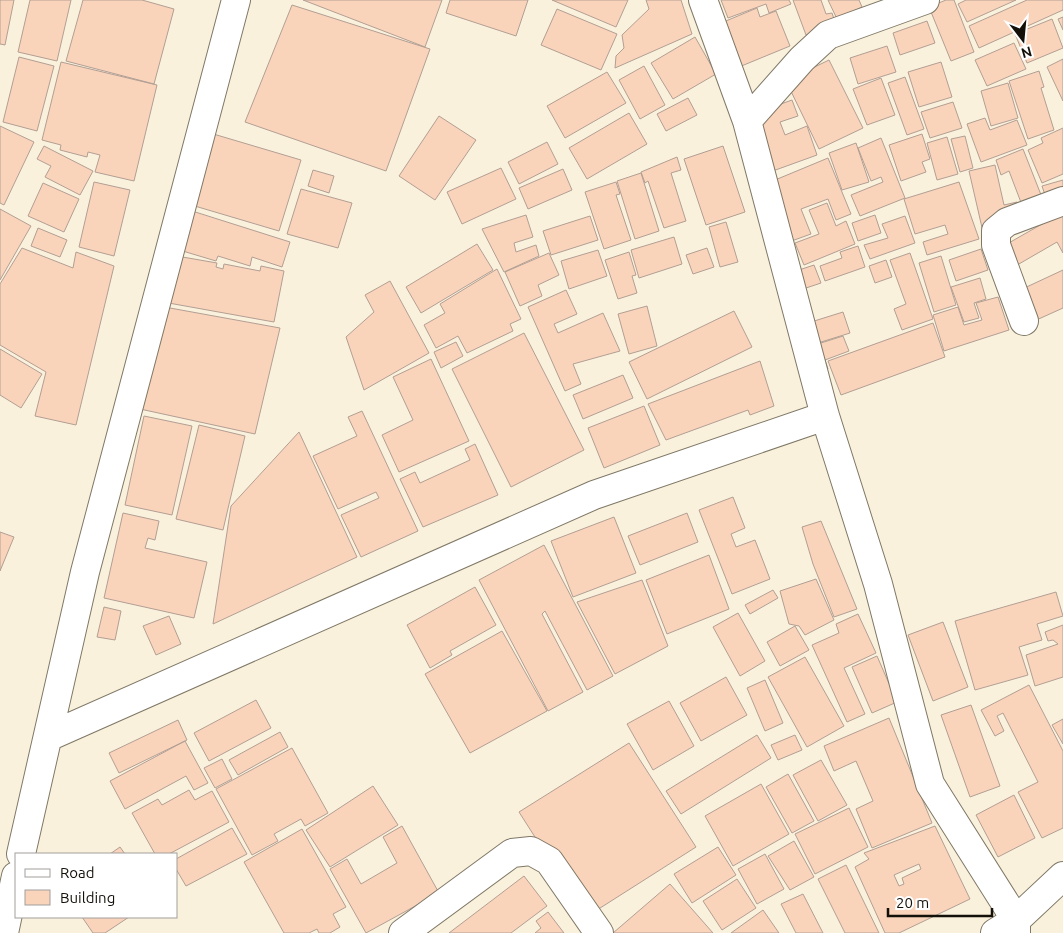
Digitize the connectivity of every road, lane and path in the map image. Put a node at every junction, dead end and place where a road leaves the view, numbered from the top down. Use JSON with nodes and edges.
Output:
{"nodes":[{"id":1,"x":236,"y":0,"type":"edge"},
{"id":2,"x":703,"y":0,"type":"edge"},
{"id":3,"x":925,"y":0,"type":"edge"},
{"id":4,"x":747,"y":121,"type":"junction"},
{"id":5,"x":1063,"y":201,"type":"edge"},
{"id":6,"x":1024,"y":321,"type":"dead end"},
{"id":7,"x":825,"y":416,"type":"junction"},
{"id":8,"x":48,"y":737,"type":"junction"},
{"id":9,"x":21,"y":853,"type":"edge"},
{"id":10,"x":1063,"y":876,"type":"edge"},
{"id":11,"x":15,"y":881,"type":"edge"},
{"id":12,"x":1009,"y":929,"type":"edge"},
{"id":13,"x":4,"y":933,"type":"edge"},
{"id":14,"x":403,"y":933,"type":"edge"},
{"id":15,"x":599,"y":933,"type":"edge"}],
"edges":[{"from":1,"to":8,"type":"street"},
{"from":2,"to":4,"type":"street"},
{"from":3,"to":4,"type":"street"},
{"from":4,"to":7,"type":"street"},
{"from":5,"to":6,"type":"street"},
{"from":7,"to":8,"type":"street"},
{"from":7,"to":12,"type":"street"},
{"from":8,"to":9,"type":"street"},
{"from":10,"to":12,"type":"street"},
{"from":11,"to":13,"type":"street"},
{"from":14,"to":15,"type":"street"}]}
